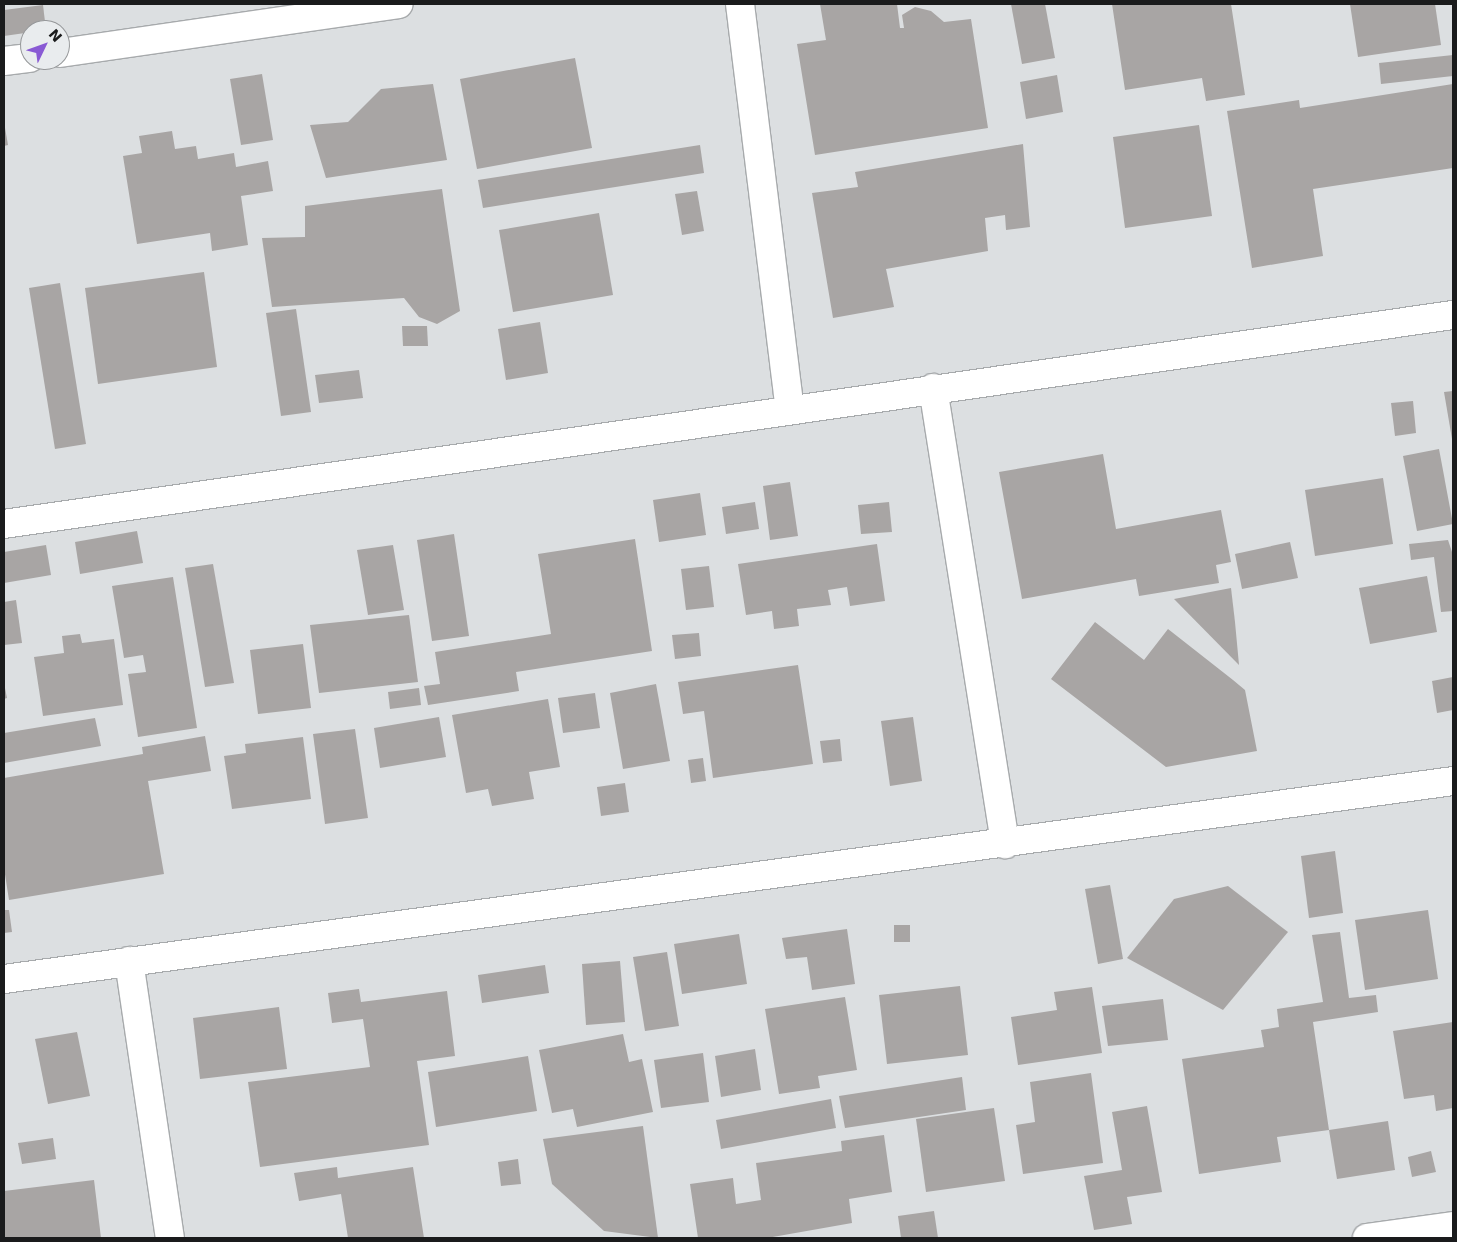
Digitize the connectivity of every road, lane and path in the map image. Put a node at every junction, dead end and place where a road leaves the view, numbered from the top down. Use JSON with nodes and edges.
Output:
{"nodes":[{"id":1,"x":398,"y":4,"type":"edge"},
{"id":2,"x":740,"y":4,"type":"edge"},
{"id":3,"x":70,"y":52,"type":"edge"},
{"id":4,"x":20,"y":60,"type":"edge"},
{"id":5,"x":4,"y":62,"type":"edge"},
{"id":6,"x":1453,"y":315,"type":"edge"},
{"id":7,"x":933,"y":388,"type":"junction"},
{"id":8,"x":790,"y":409,"type":"junction"},
{"id":9,"x":4,"y":524,"type":"edge"},
{"id":10,"x":1453,"y":781,"type":"edge"},
{"id":11,"x":1004,"y":844,"type":"junction"},
{"id":12,"x":129,"y":961,"type":"junction"},
{"id":13,"x":4,"y":978,"type":"edge"},
{"id":14,"x":1453,"y":1226,"type":"edge"},
{"id":15,"x":170,"y":1238,"type":"edge"},
{"id":16,"x":1367,"y":1238,"type":"edge"}],
"edges":[{"from":1,"to":3,"type":"street"},
{"from":2,"to":8,"type":"street"},
{"from":4,"to":5,"type":"street"},
{"from":6,"to":7,"type":"street"},
{"from":7,"to":8,"type":"street"},
{"from":7,"to":11,"type":"street"},
{"from":8,"to":9,"type":"street"},
{"from":10,"to":11,"type":"street"},
{"from":11,"to":12,"type":"street"},
{"from":12,"to":13,"type":"street"},
{"from":12,"to":15,"type":"street"},
{"from":14,"to":16,"type":"street"}]}
